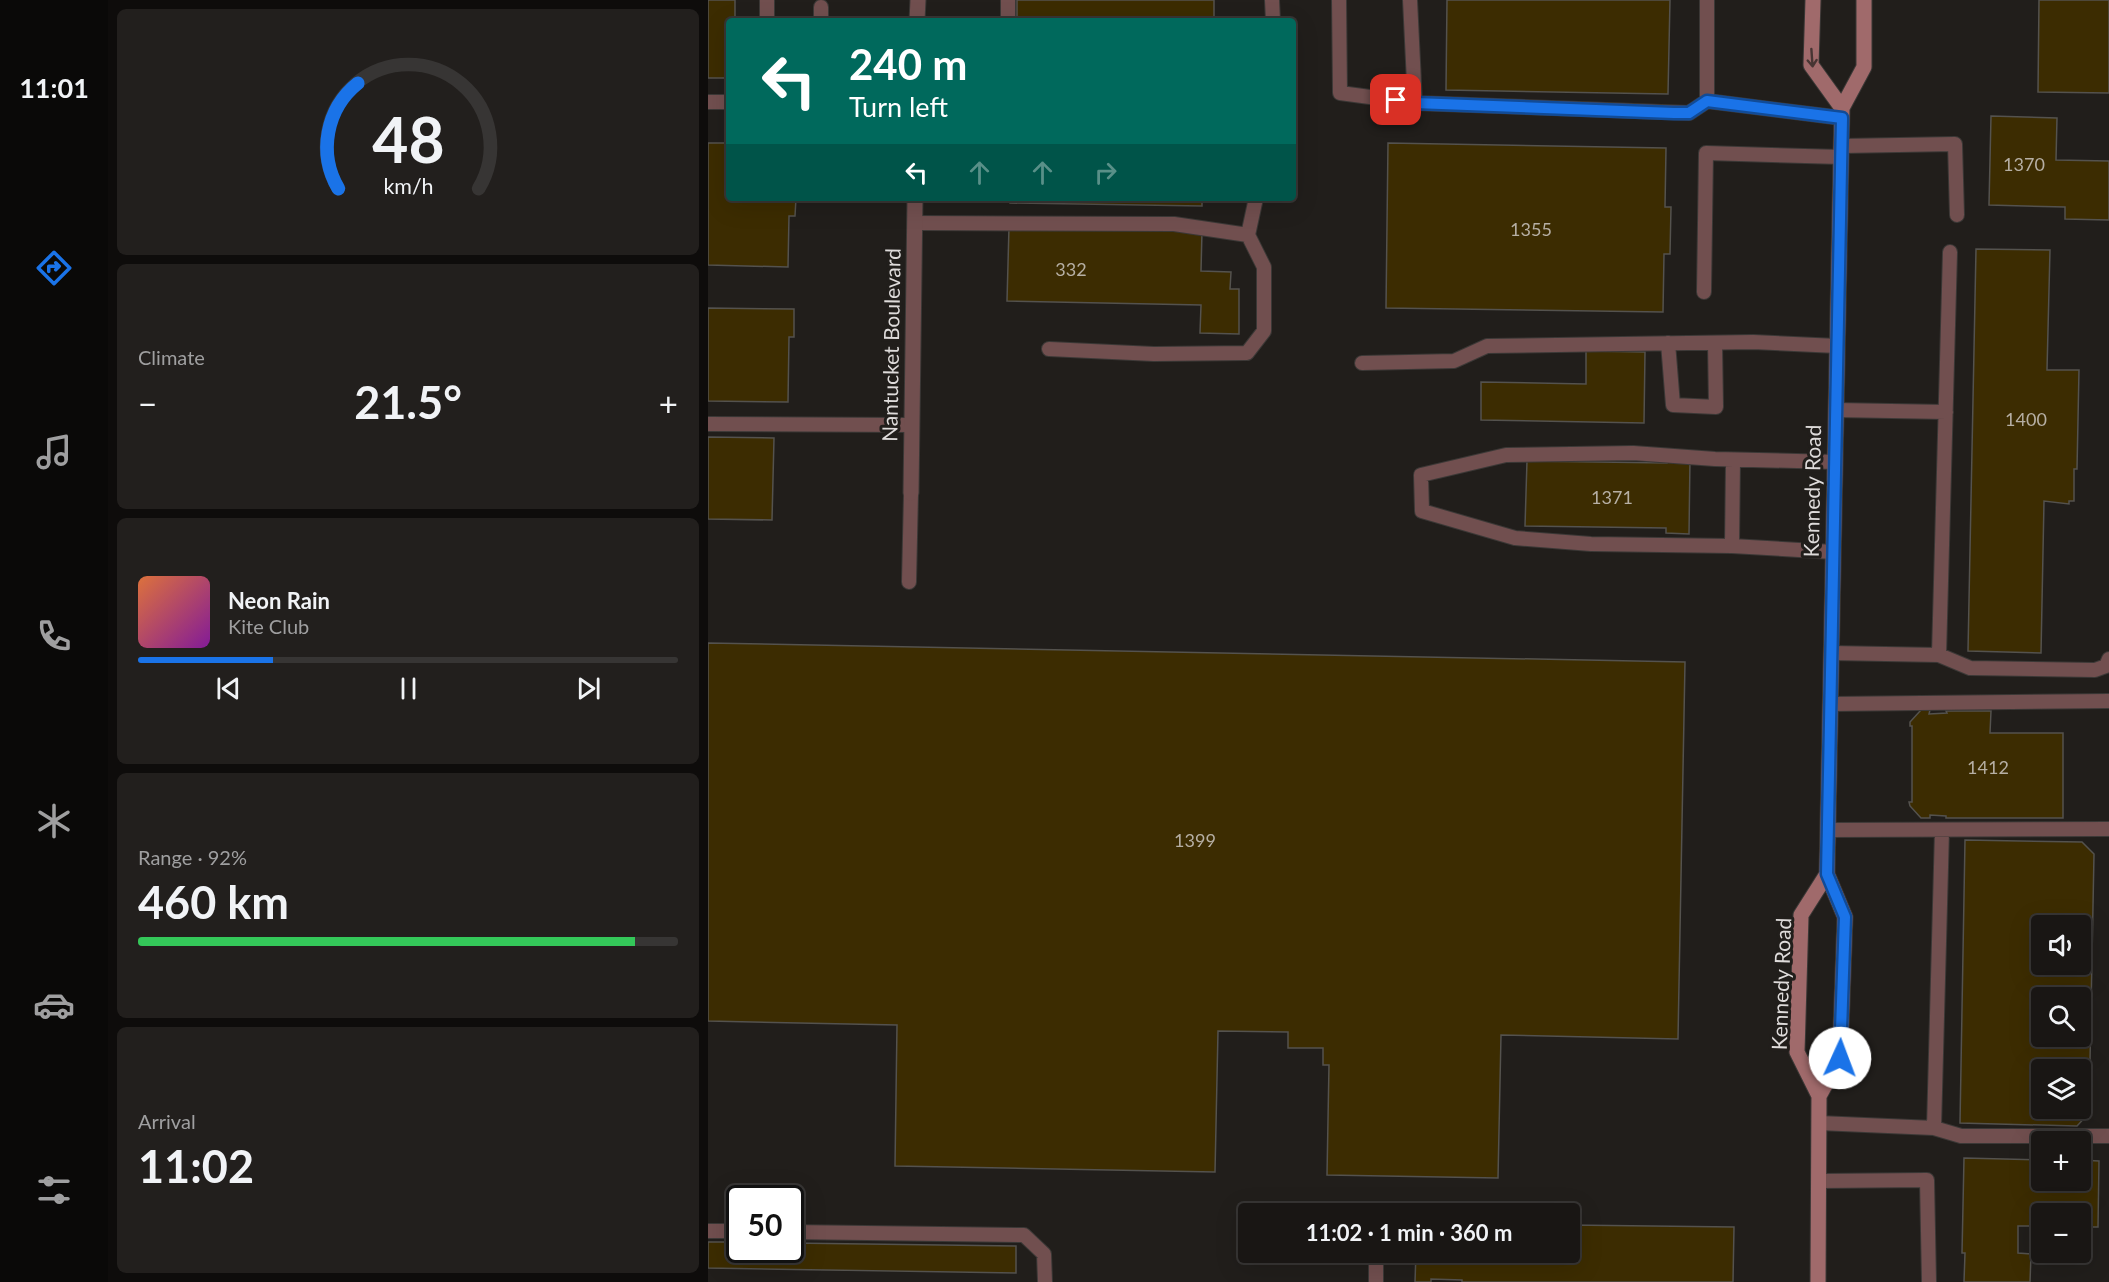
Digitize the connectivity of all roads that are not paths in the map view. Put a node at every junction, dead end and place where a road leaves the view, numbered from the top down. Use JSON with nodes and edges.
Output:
{"nodes":[{"id":1,"x":918,"y":0,"type":"edge"},
{"id":2,"x":1008,"y":0,"type":"edge"},
{"id":3,"x":1272,"y":0,"type":"edge"},
{"id":4,"x":1339,"y":0,"type":"edge"},
{"id":5,"x":1410,"y":0,"type":"edge"},
{"id":6,"x":1707,"y":0,"type":"edge"},
{"id":7,"x":1813,"y":0,"type":"edge"},
{"id":8,"x":1864,"y":0,"type":"edge"},
{"id":9,"x":767,"y":1,"type":"edge"},
{"id":10,"x":767,"y":18,"type":"edge"},
{"id":11,"x":917,"y":18,"type":"edge"},
{"id":12,"x":1008,"y":18,"type":"edge"},
{"id":13,"x":1273,"y":18,"type":"edge"},
{"id":14,"x":1707,"y":101,"type":"junction"},
{"id":15,"x":708,"y":102,"type":"edge"},
{"id":16,"x":726,"y":102,"type":"edge"},
{"id":17,"x":1415,"y":103,"type":"junction"},
{"id":18,"x":1842,"y":113,"type":"junction"},
{"id":19,"x":1841,"y":151,"type":"junction"},
{"id":20,"x":915,"y":201,"type":"edge"},
{"id":21,"x":1256,"y":201,"type":"edge"},
{"id":22,"x":1957,"y":215,"type":"dead end"},
{"id":23,"x":915,"y":223,"type":"junction"},
{"id":24,"x":1248,"y":235,"type":"junction"},
{"id":25,"x":1950,"y":252,"type":"dead end"},
{"id":26,"x":1704,"y":291,"type":"dead end"},
{"id":27,"x":1668,"y":343,"type":"junction"},
{"id":28,"x":1715,"y":343,"type":"junction"},
{"id":29,"x":1837,"y":346,"type":"junction"},
{"id":30,"x":1049,"y":349,"type":"dead end"},
{"id":31,"x":1362,"y":363,"type":"dead end"},
{"id":32,"x":1836,"y":410,"type":"junction"},
{"id":33,"x":1946,"y":412,"type":"junction"},
{"id":34,"x":708,"y":423,"type":"edge"},
{"id":35,"x":912,"y":425,"type":"junction"},
{"id":36,"x":1733,"y":460,"type":"junction"},
{"id":37,"x":1835,"y":462,"type":"junction"},
{"id":38,"x":911,"y":494,"type":"joint"},
{"id":39,"x":1732,"y":546,"type":"junction"},
{"id":40,"x":1833,"y":552,"type":"junction"},
{"id":41,"x":909,"y":582,"type":"dead end"},
{"id":42,"x":1831,"y":653,"type":"junction"},
{"id":43,"x":1939,"y":655,"type":"junction"},
{"id":44,"x":2109,"y":660,"type":"edge"},
{"id":45,"x":2109,"y":701,"type":"edge"},
{"id":46,"x":1830,"y":704,"type":"junction"},
{"id":47,"x":2109,"y":829,"type":"edge"},
{"id":48,"x":1828,"y":830,"type":"junction"},
{"id":49,"x":1942,"y":830,"type":"junction"},
{"id":50,"x":1827,"y":874,"type":"junction"},
{"id":51,"x":1819,"y":1096,"type":"junction"},
{"id":52,"x":1819,"y":1123,"type":"junction"},
{"id":53,"x":1934,"y":1128,"type":"junction"},
{"id":54,"x":2109,"y":1136,"type":"edge"},
{"id":55,"x":1819,"y":1181,"type":"junction"},
{"id":56,"x":708,"y":1230,"type":"edge"},
{"id":57,"x":726,"y":1231,"type":"edge"},
{"id":58,"x":804,"y":1232,"type":"edge"},
{"id":59,"x":1376,"y":1263,"type":"edge"},
{"id":60,"x":1045,"y":1282,"type":"edge"},
{"id":61,"x":1376,"y":1282,"type":"edge"},
{"id":62,"x":1818,"y":1282,"type":"edge"},
{"id":63,"x":1929,"y":1282,"type":"edge"}],
"edges":[{"from":1,"to":11,"type":"street"},
{"from":2,"to":12,"type":"lane"},
{"from":3,"to":13,"type":"lane"},
{"from":4,"to":17,"type":"lane"},
{"from":5,"to":17,"type":"lane"},
{"from":6,"to":14,"type":"lane"},
{"from":7,"to":18,"type":"main road","one_way":true},
{"from":8,"to":18,"type":"main road","name":"Kennedy Road"},
{"from":9,"to":10,"type":"lane"},
{"from":14,"to":17,"type":"lane"},
{"from":14,"to":18,"type":"lane"},
{"from":15,"to":16,"type":"lane"},
{"from":18,"to":19,"type":"main road","name":"Kennedy Road"},
{"from":19,"to":22,"type":"lane"},
{"from":19,"to":26,"type":"lane"},
{"from":19,"to":29,"type":"main road","name":"Kennedy Road"},
{"from":20,"to":23,"type":"street","name":"Nantucket Boulevard"},
{"from":21,"to":24,"type":"lane"},
{"from":23,"to":24,"type":"lane"},
{"from":23,"to":35,"type":"street","name":"Nantucket Boulevard"},
{"from":24,"to":30,"type":"lane"},
{"from":25,"to":33,"type":"lane"},
{"from":27,"to":28,"type":"lane"},
{"from":27,"to":28,"type":"lane"},
{"from":27,"to":31,"type":"lane"},
{"from":28,"to":29,"type":"lane"},
{"from":29,"to":32,"type":"main road","name":"Kennedy Road"},
{"from":32,"to":33,"type":"lane"},
{"from":32,"to":37,"type":"main road","name":"Kennedy Road"},
{"from":33,"to":43,"type":"lane"},
{"from":34,"to":35,"type":"lane"},
{"from":35,"to":38,"type":"street","name":"Nantucket Boulevard"},
{"from":36,"to":37,"type":"lane"},
{"from":36,"to":39,"type":"lane"},
{"from":36,"to":39,"type":"lane"},
{"from":37,"to":40,"type":"main road","name":"Kennedy Road"},
{"from":38,"to":41,"type":"lane"},
{"from":39,"to":40,"type":"lane"},
{"from":40,"to":42,"type":"main road","name":"Kennedy Road"},
{"from":42,"to":43,"type":"lane"},
{"from":42,"to":46,"type":"main road","name":"Kennedy Road"},
{"from":43,"to":44,"type":"lane"},
{"from":45,"to":46,"type":"lane"},
{"from":46,"to":48,"type":"main road","name":"Kennedy Road"},
{"from":47,"to":49,"type":"lane"},
{"from":48,"to":49,"type":"lane"},
{"from":48,"to":50,"type":"main road","name":"Kennedy Road"},
{"from":49,"to":53,"type":"lane"},
{"from":50,"to":51,"type":"main road","name":"Kennedy Road"},
{"from":50,"to":51,"type":"main road","name":"Kennedy Road"},
{"from":51,"to":52,"type":"main road","name":"Kennedy Road"},
{"from":52,"to":53,"type":"lane"},
{"from":52,"to":55,"type":"main road","name":"Kennedy Road"},
{"from":53,"to":54,"type":"lane"},
{"from":55,"to":62,"type":"main road","name":"Kennedy Road"},
{"from":55,"to":63,"type":"lane"},
{"from":56,"to":57,"type":"lane"},
{"from":58,"to":60,"type":"lane"},
{"from":59,"to":61,"type":"lane"}]}
